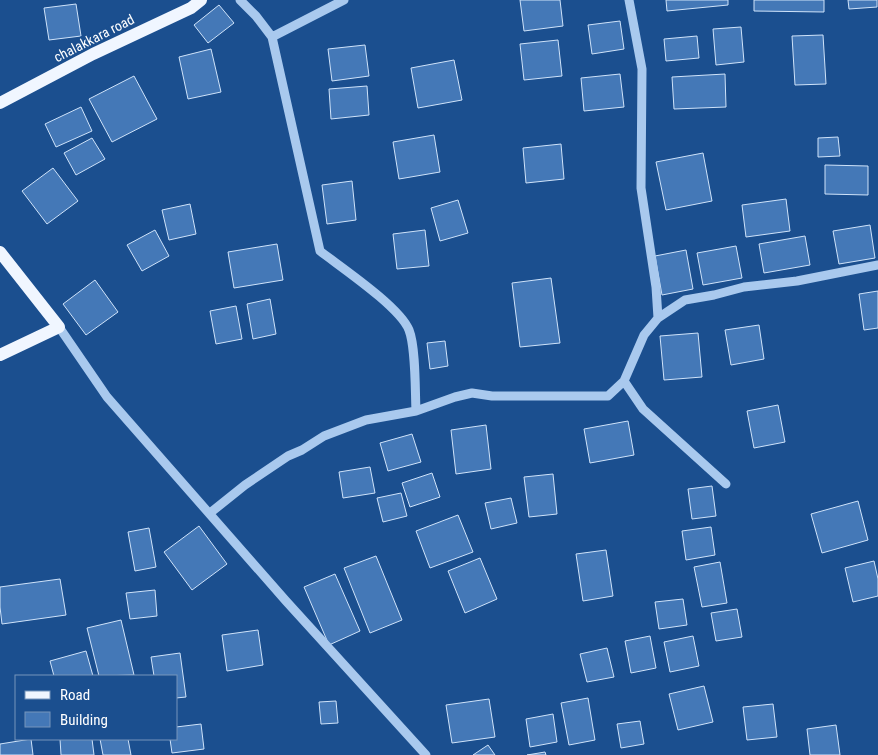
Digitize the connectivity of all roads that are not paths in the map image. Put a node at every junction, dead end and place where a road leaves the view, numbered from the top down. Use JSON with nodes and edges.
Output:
{"nodes":[{"id":1,"x":201,"y":0,"type":"edge"},
{"id":2,"x":240,"y":0,"type":"edge"},
{"id":3,"x":344,"y":0,"type":"edge"},
{"id":4,"x":629,"y":0,"type":"edge"},
{"id":5,"x":272,"y":37,"type":"junction"},
{"id":6,"x":0,"y":103,"type":"edge"},
{"id":7,"x":0,"y":252,"type":"edge"},
{"id":8,"x":878,"y":265,"type":"edge"},
{"id":9,"x":658,"y":318,"type":"junction"},
{"id":10,"x":59,"y":327,"type":"junction"},
{"id":11,"x":0,"y":355,"type":"edge"},
{"id":12,"x":624,"y":381,"type":"junction"},
{"id":13,"x":416,"y":411,"type":"junction"},
{"id":14,"x":726,"y":484,"type":"dead end"},
{"id":15,"x":210,"y":513,"type":"junction"},
{"id":16,"x":426,"y":755,"type":"edge"}],
"edges":[{"from":1,"to":6,"type":"main road","name":"chalakkara road"},
{"from":2,"to":5,"type":"street"},
{"from":3,"to":5,"type":"street"},
{"from":4,"to":9,"type":"street"},
{"from":5,"to":13,"type":"street"},
{"from":7,"to":10,"type":"main road"},
{"from":8,"to":9,"type":"street"},
{"from":9,"to":12,"type":"street"},
{"from":10,"to":11,"type":"main road"},
{"from":10,"to":15,"type":"street"},
{"from":12,"to":13,"type":"street"},
{"from":12,"to":14,"type":"street"},
{"from":13,"to":15,"type":"street"},
{"from":15,"to":16,"type":"street"}]}
